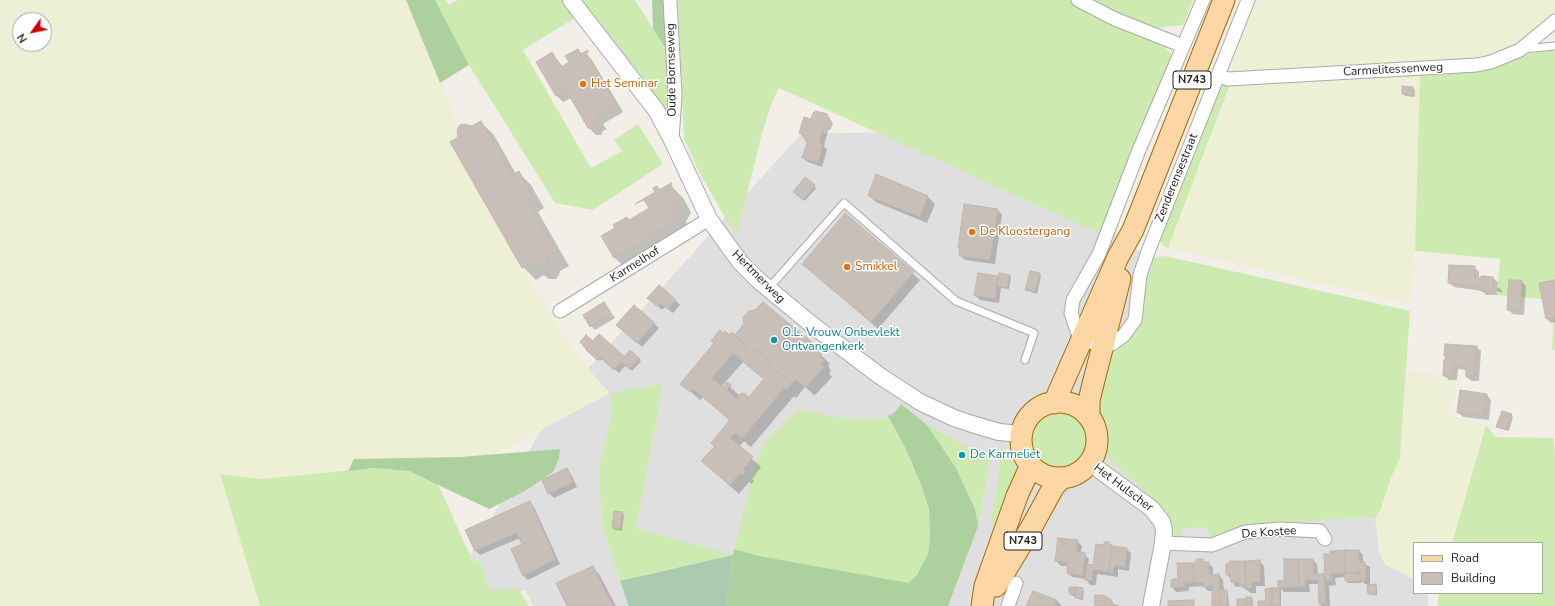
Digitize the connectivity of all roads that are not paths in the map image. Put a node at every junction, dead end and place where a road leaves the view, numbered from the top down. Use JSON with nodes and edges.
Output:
{"nodes":[{"id":1,"x":571,"y":0,"type":"edge"},
{"id":2,"x":670,"y":0,"type":"edge"},
{"id":3,"x":1078,"y":0,"type":"edge"},
{"id":4,"x":1203,"y":0,"type":"edge"},
{"id":5,"x":1224,"y":0,"type":"edge"},
{"id":6,"x":1248,"y":0,"type":"edge"},
{"id":7,"x":1555,"y":21,"type":"edge"},
{"id":8,"x":1183,"y":46,"type":"junction"},
{"id":9,"x":1555,"y":46,"type":"edge"},
{"id":10,"x":1520,"y":50,"type":"junction"},
{"id":11,"x":1218,"y":76,"type":"junction"},
{"id":12,"x":672,"y":140,"type":"junction"},
{"id":13,"x":709,"y":218,"type":"junction"},
{"id":14,"x":1133,"y":230,"type":"junction"},
{"id":15,"x":768,"y":289,"type":"junction"},
{"id":16,"x":560,"y":311,"type":"dead end"},
{"id":17,"x":1082,"y":339,"type":"junction"},
{"id":18,"x":1103,"y":346,"type":"junction"},
{"id":19,"x":1025,"y":360,"type":"dead end"},
{"id":20,"x":1054,"y":403,"type":"junction"},
{"id":21,"x":1088,"y":416,"type":"junction"},
{"id":22,"x":1022,"y":434,"type":"junction"},
{"id":23,"x":1090,"y":463,"type":"junction"},
{"id":24,"x":1031,"y":465,"type":"junction"},
{"id":25,"x":1062,"y":478,"type":"junction"},
{"id":26,"x":1325,"y":539,"type":"dead end"},
{"id":27,"x":1163,"y":543,"type":"junction"},
{"id":28,"x":1016,"y":583,"type":"dead end"},
{"id":29,"x":983,"y":604,"type":"edge"},
{"id":30,"x":1008,"y":606,"type":"edge"},
{"id":31,"x":1151,"y":606,"type":"edge"}],
"edges":[{"from":1,"to":12,"type":"street","name":"Hertmerweg"},
{"from":2,"to":12,"type":"street","name":"Oude Bornseweg"},
{"from":3,"to":8,"type":"street"},
{"from":4,"to":8,"type":"street"},
{"from":5,"to":14,"type":"main road","name":"Zenderensestraat","number":"N743"},
{"from":6,"to":11,"type":"street","name":"Zenderensestraat"},
{"from":7,"to":10,"type":"street","name":"Carmelitessenweg"},
{"from":8,"to":17,"type":"street"},
{"from":9,"to":10,"type":"lane"},
{"from":10,"to":11,"type":"street","name":"Carmelitessenweg"},
{"from":11,"to":18,"type":"street","name":"Zenderensestraat"},
{"from":12,"to":13,"type":"street","name":"Hertmerweg"},
{"from":13,"to":15,"type":"street","name":"Hertmerweg"},
{"from":13,"to":16,"type":"street","name":"Karmelhof"},
{"from":14,"to":17,"type":"main road","name":"Zenderensestraat","number":"N743"},
{"from":14,"to":18,"type":"main road","name":"Zenderensestraat","number":"N743"},
{"from":15,"to":19,"type":"lane"},
{"from":15,"to":22,"type":"street","name":"Hertmerweg"},
{"from":17,"to":18,"type":"street"},
{"from":17,"to":20,"type":"main road","name":"Zenderensestraat","number":"N743"},
{"from":18,"to":21,"type":"main road","name":"Zenderensestraat","number":"N743"},
{"from":20,"to":21,"type":"main road"},
{"from":20,"to":22,"type":"main road"},
{"from":21,"to":23,"type":"main road"},
{"from":22,"to":24,"type":"main road"},
{"from":23,"to":25,"type":"main road"},
{"from":23,"to":27,"type":"street","name":"Het Hulscher"},
{"from":24,"to":25,"type":"main road"},
{"from":24,"to":29,"type":"main road","number":"N743"},
{"from":25,"to":29,"type":"main road","number":"N743"},
{"from":26,"to":27,"type":"street","name":"De Kostee"},
{"from":27,"to":31,"type":"street","name":"Het Hulscher"},
{"from":28,"to":30,"type":"street"}]}
